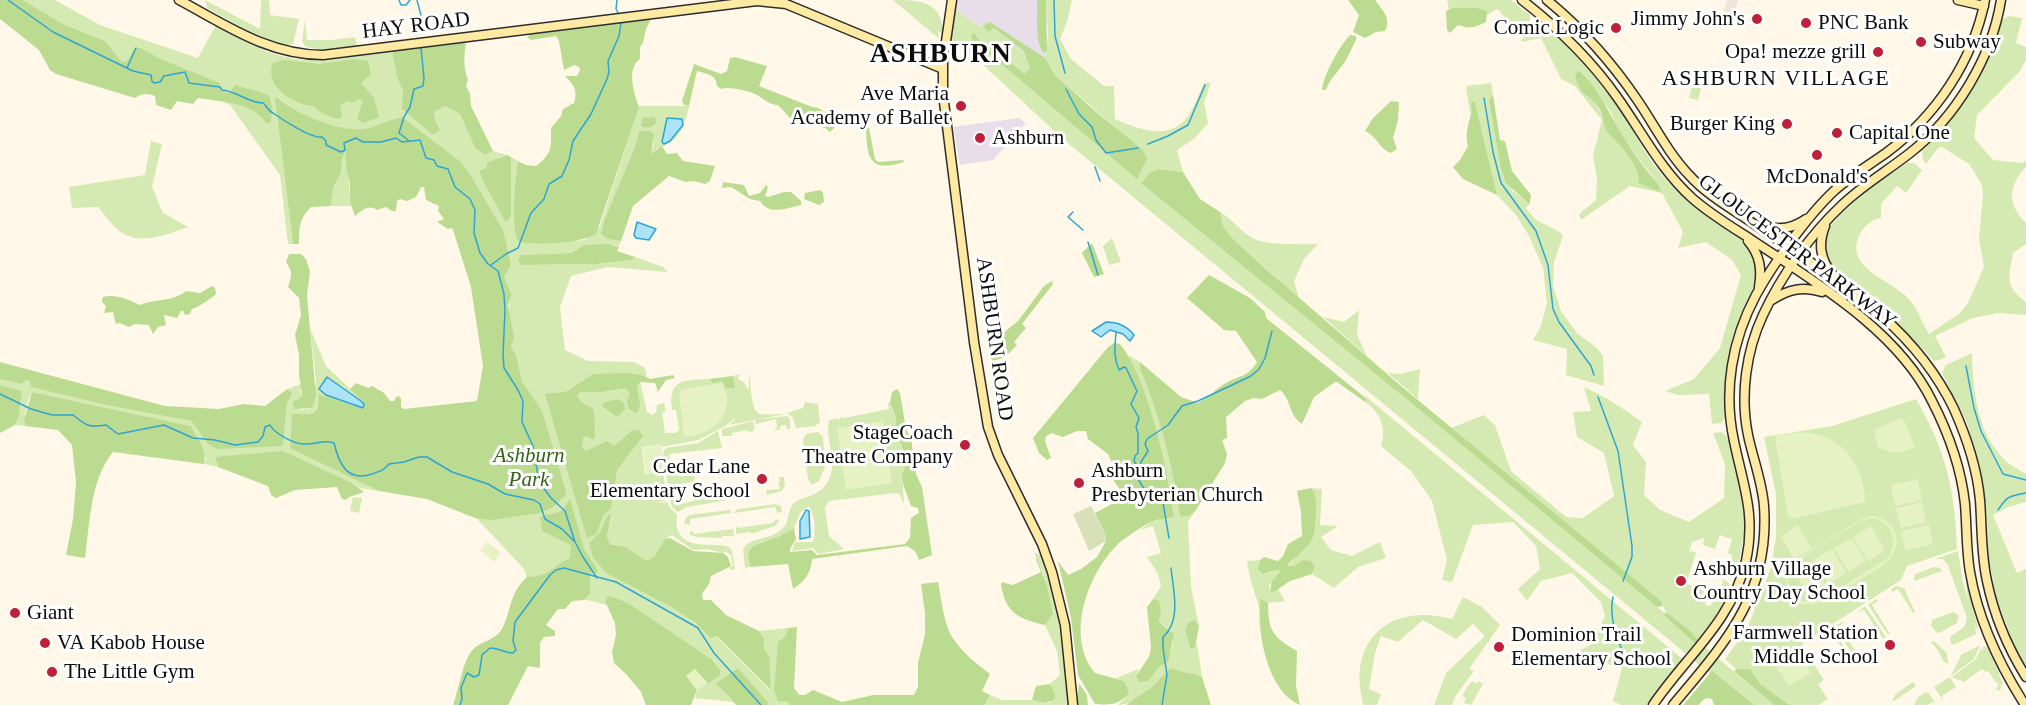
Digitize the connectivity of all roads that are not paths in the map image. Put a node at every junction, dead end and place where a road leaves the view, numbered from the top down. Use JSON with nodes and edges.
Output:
{"nodes":[{"id":1,"x":179,"y":0,"type":"edge"},
{"id":2,"x":952,"y":0,"type":"edge"},
{"id":3,"x":1522,"y":0,"type":"edge"},
{"id":4,"x":1958,"y":0,"type":"edge"},
{"id":5,"x":2001,"y":0,"type":"edge"},
{"id":6,"x":1551,"y":1,"type":"edge"},
{"id":7,"x":1984,"y":3,"type":"edge"},
{"id":8,"x":1541,"y":15,"type":"junction"},
{"id":9,"x":943,"y":69,"type":"junction"},
{"id":10,"x":1815,"y":211,"type":"junction"},
{"id":11,"x":1828,"y":218,"type":"junction"},
{"id":12,"x":1748,"y":220,"type":"junction"},
{"id":13,"x":1739,"y":232,"type":"junction"},
{"id":14,"x":1788,"y":247,"type":"junction"},
{"id":15,"x":1800,"y":256,"type":"junction"},
{"id":16,"x":1779,"y":259,"type":"junction"},
{"id":17,"x":1791,"y":268,"type":"junction"},
{"id":18,"x":1841,"y":284,"type":"junction"},
{"id":19,"x":1758,"y":291,"type":"junction"},
{"id":20,"x":1833,"y":296,"type":"junction"},
{"id":21,"x":1770,"y":302,"type":"junction"},
{"id":22,"x":2026,"y":677,"type":"edge"},
{"id":23,"x":1073,"y":705,"type":"edge"},
{"id":24,"x":1653,"y":705,"type":"edge"},
{"id":25,"x":1672,"y":705,"type":"edge"},
{"id":26,"x":2025,"y":705,"type":"edge"}],
"edges":[{"from":1,"to":9,"type":"main road","name":"HAY ROAD"},
{"from":2,"to":9,"type":"main road","name":"ASHBURN ROAD"},
{"from":3,"to":8,"type":"main road","name":"GLOUCESTER PARKWAY"},
{"from":4,"to":7,"type":"main road"},
{"from":5,"to":11,"type":"main road"},
{"from":6,"to":8,"type":"main road"},
{"from":6,"to":12,"type":"main road","name":"GLOUCESTER PARKWAY"},
{"from":7,"to":10,"type":"main road"},
{"from":8,"to":13,"type":"main road","name":"GLOUCESTER PARKWAY"},
{"from":9,"to":23,"type":"main road","name":"ASHBURN ROAD"},
{"from":10,"to":12,"type":"main road"},
{"from":10,"to":14,"type":"main road"},
{"from":11,"to":15,"type":"main road"},
{"from":11,"to":18,"type":"main road"},
{"from":12,"to":14,"type":"main road","name":"GLOUCESTER PARKWAY"},
{"from":13,"to":16,"type":"main road","name":"GLOUCESTER PARKWAY"},
{"from":13,"to":19,"type":"main road"},
{"from":14,"to":15,"type":"main road","name":"GLOUCESTER PARKWAY"},
{"from":14,"to":16,"type":"main road"},
{"from":15,"to":17,"type":"main road"},
{"from":15,"to":18,"type":"main road","name":"GLOUCESTER PARKWAY"},
{"from":16,"to":17,"type":"main road","name":"GLOUCESTER PARKWAY"},
{"from":16,"to":19,"type":"main road"},
{"from":17,"to":20,"type":"main road","name":"GLOUCESTER PARKWAY"},
{"from":17,"to":21,"type":"main road"},
{"from":18,"to":22,"type":"main road","name":"GLOUCESTER PARKWAY"},
{"from":19,"to":24,"type":"main road"},
{"from":20,"to":21,"type":"main road"},
{"from":20,"to":26,"type":"main road","name":"GLOUCESTER PARKWAY"},
{"from":21,"to":25,"type":"main road"}]}
